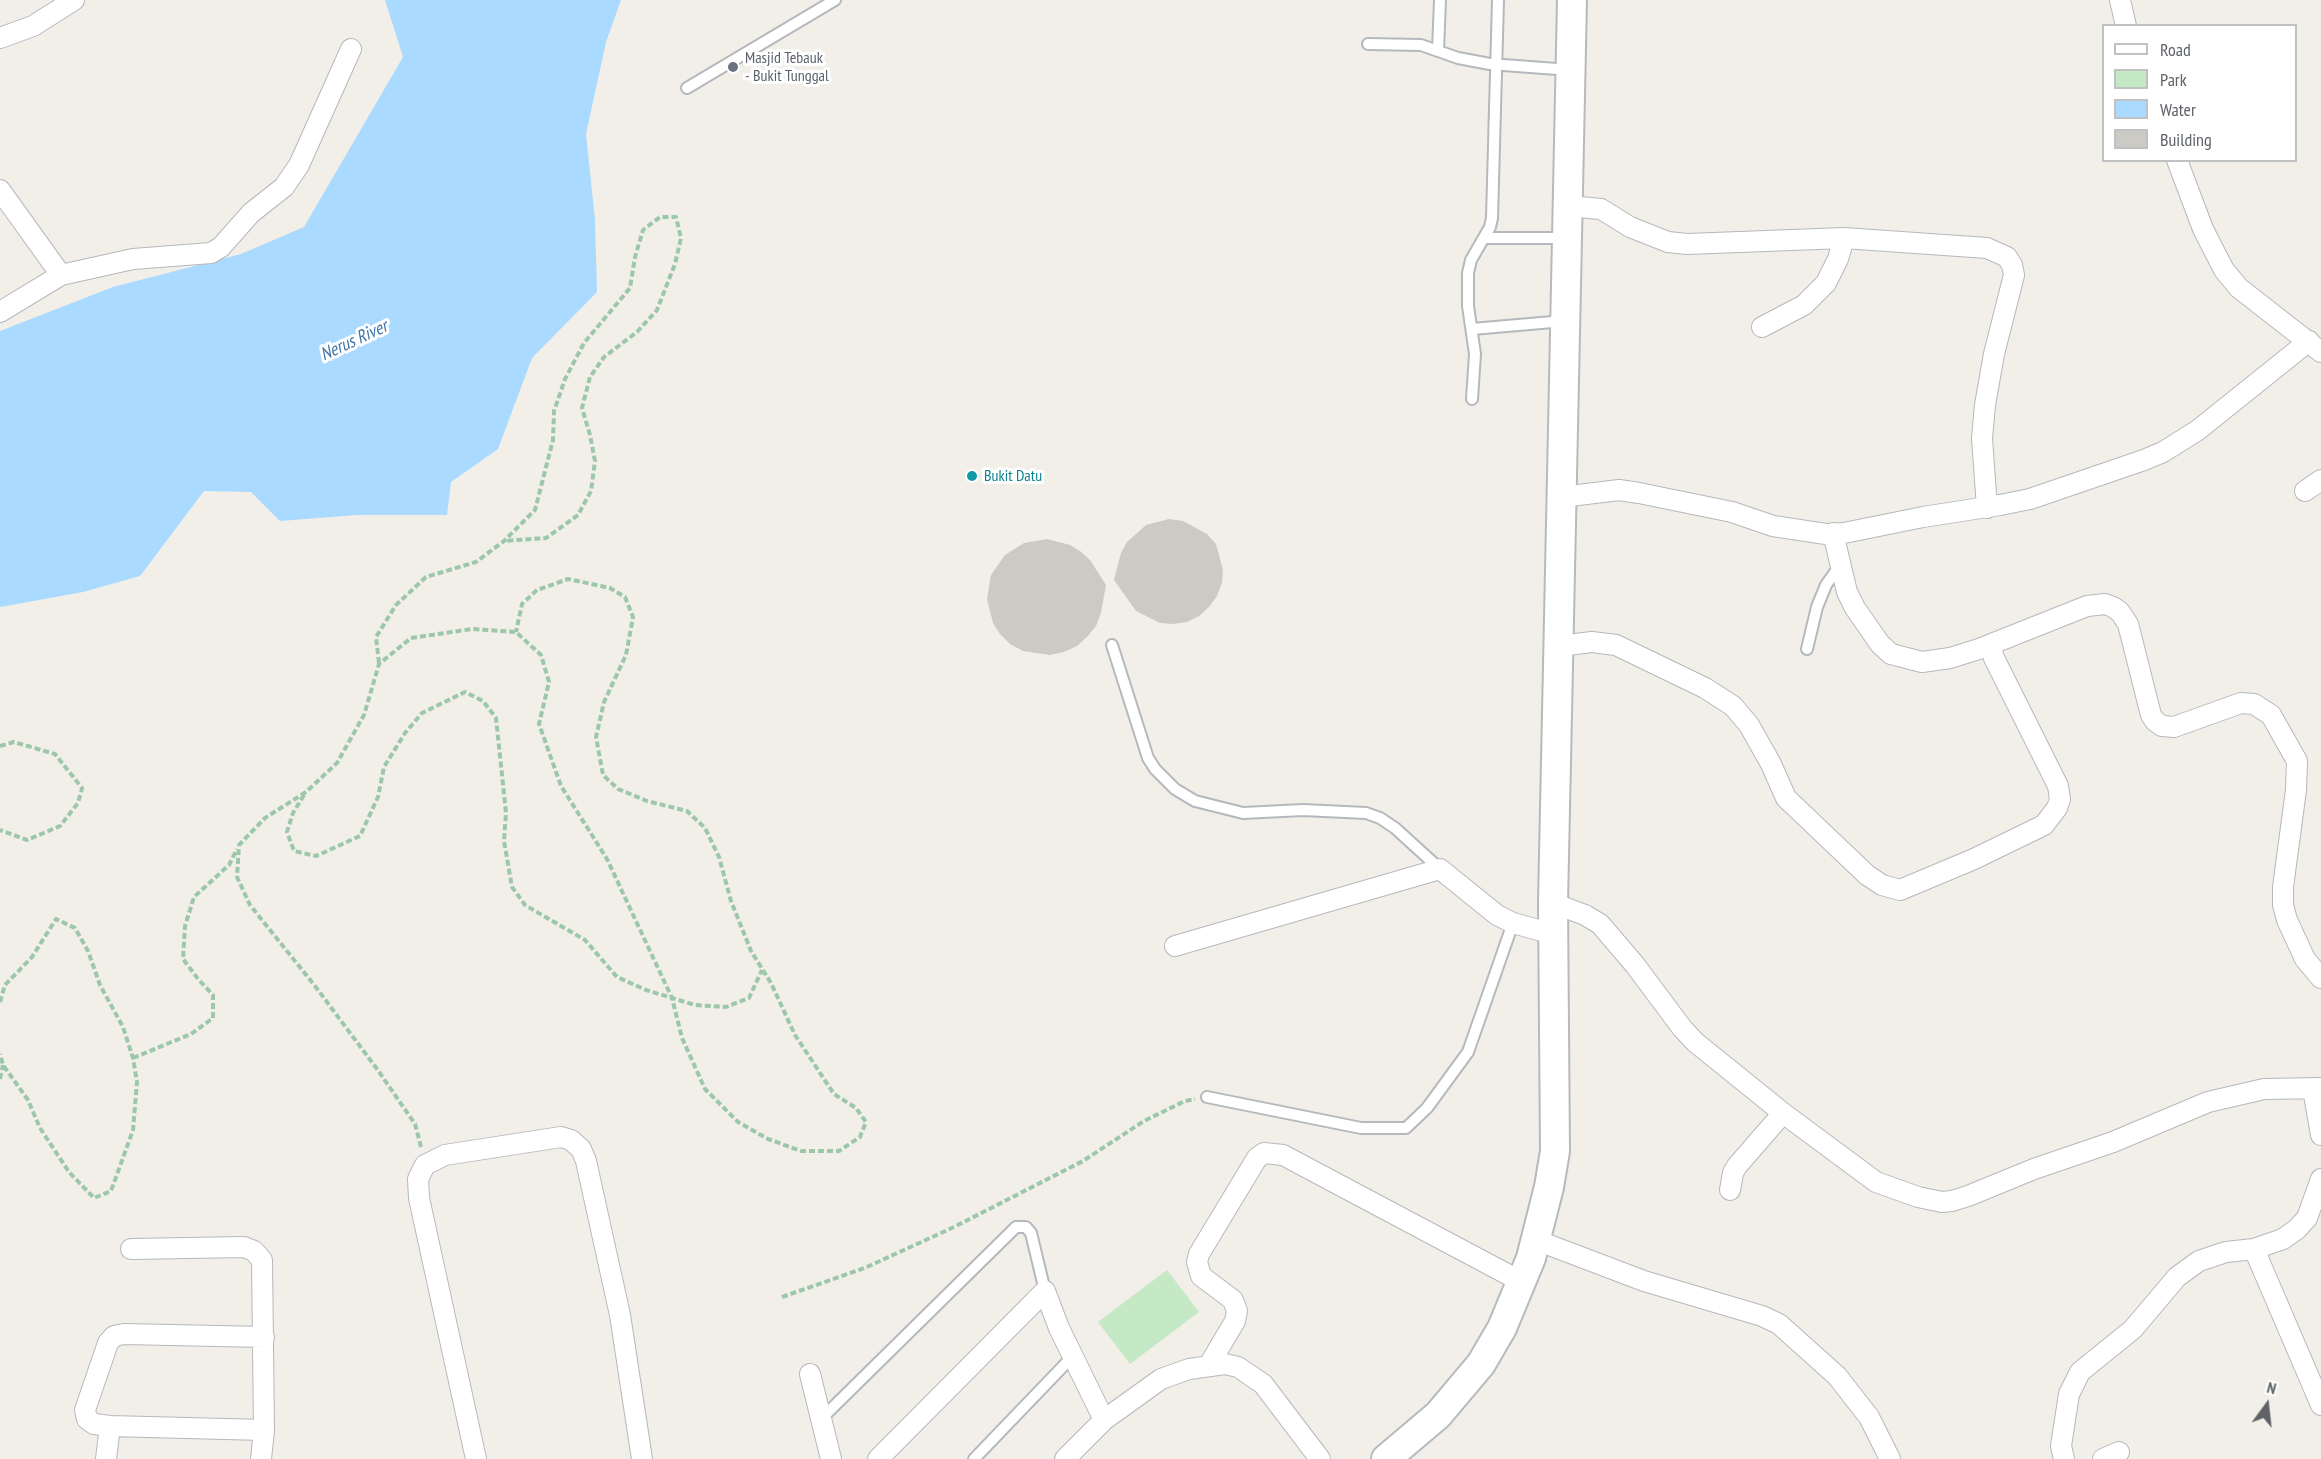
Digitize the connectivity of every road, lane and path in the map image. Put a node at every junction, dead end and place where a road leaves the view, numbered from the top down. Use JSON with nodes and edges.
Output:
{"nodes":[{"id":1,"x":74,"y":0,"type":"edge"},
{"id":2,"x":834,"y":0,"type":"edge"},
{"id":3,"x":1440,"y":0,"type":"edge"},
{"id":4,"x":1498,"y":0,"type":"edge"},
{"id":5,"x":1572,"y":0,"type":"edge"},
{"id":6,"x":2120,"y":0,"type":"edge"},
{"id":7,"x":2126,"y":24,"type":"edge"},
{"id":8,"x":0,"y":38,"type":"edge"},
{"id":9,"x":1368,"y":44,"type":"dead end"},
{"id":10,"x":351,"y":49,"type":"dead end"},
{"id":11,"x":1438,"y":51,"type":"junction"},
{"id":12,"x":1496,"y":65,"type":"junction"},
{"id":13,"x":1570,"y":70,"type":"junction"},
{"id":14,"x":687,"y":88,"type":"dead end"},
{"id":15,"x":2178,"y":162,"type":"edge"},
{"id":16,"x":0,"y":190,"type":"edge"},
{"id":17,"x":1568,"y":206,"type":"junction"},
{"id":18,"x":1484,"y":238,"type":"junction"},
{"id":19,"x":1567,"y":238,"type":"junction"},
{"id":20,"x":1844,"y":238,"type":"junction"},
{"id":21,"x":61,"y":275,"type":"junction"},
{"id":22,"x":0,"y":312,"type":"edge"},
{"id":23,"x":1566,"y":321,"type":"junction"},
{"id":24,"x":1762,"y":327,"type":"dead end"},
{"id":25,"x":1472,"y":329,"type":"junction"},
{"id":26,"x":2315,"y":346,"type":"edge"},
{"id":27,"x":1472,"y":399,"type":"dead end"},
{"id":28,"x":1562,"y":497,"type":"junction"},
{"id":29,"x":1987,"y":508,"type":"junction"},
{"id":30,"x":1833,"y":533,"type":"junction"},
{"id":31,"x":504,"y":541,"type":"junction"},
{"id":32,"x":1840,"y":564,"type":"junction"},
{"id":33,"x":516,"y":632,"type":"junction"},
{"id":34,"x":1112,"y":645,"type":"dead end"},
{"id":35,"x":1990,"y":645,"type":"junction"},
{"id":36,"x":1559,"y":646,"type":"junction"},
{"id":37,"x":1807,"y":649,"type":"dead end"},
{"id":38,"x":379,"y":664,"type":"junction"},
{"id":39,"x":0,"y":746,"type":"edge"},
{"id":40,"x":306,"y":792,"type":"junction"},
{"id":41,"x":0,"y":830,"type":"edge"},
{"id":42,"x":239,"y":845,"type":"junction"},
{"id":43,"x":1440,"y":869,"type":"junction"},
{"id":44,"x":1553,"y":903,"type":"junction"},
{"id":45,"x":1513,"y":923,"type":"junction"},
{"id":46,"x":1553,"y":934,"type":"junction"},
{"id":47,"x":1175,"y":946,"type":"dead end"},
{"id":48,"x":763,"y":970,"type":"junction"},
{"id":49,"x":2321,"y":978,"type":"edge"},
{"id":50,"x":672,"y":998,"type":"junction"},
{"id":51,"x":0,"y":1002,"type":"edge"},
{"id":52,"x":0,"y":1054,"type":"edge"},
{"id":53,"x":133,"y":1058,"type":"junction"},
{"id":54,"x":3,"y":1065,"type":"junction"},
{"id":55,"x":0,"y":1079,"type":"edge"},
{"id":56,"x":2317,"y":1088,"type":"edge"},
{"id":57,"x":1207,"y":1097,"type":"joint"},
{"id":58,"x":1783,"y":1113,"type":"junction"},
{"id":59,"x":2321,"y":1135,"type":"edge"},
{"id":60,"x":425,"y":1165,"type":"junction"},
{"id":61,"x":2321,"y":1179,"type":"edge"},
{"id":62,"x":1730,"y":1190,"type":"dead end"},
{"id":63,"x":1536,"y":1240,"type":"junction"},
{"id":64,"x":2254,"y":1249,"type":"junction"},
{"id":65,"x":131,"y":1250,"type":"dead end"},
{"id":66,"x":1522,"y":1282,"type":"junction"},
{"id":67,"x":1045,"y":1291,"type":"junction"},
{"id":68,"x":782,"y":1297,"type":"dead end"},
{"id":69,"x":264,"y":1336,"type":"junction"},
{"id":70,"x":1072,"y":1357,"type":"junction"},
{"id":71,"x":1209,"y":1365,"type":"junction"},
{"id":72,"x":810,"y":1374,"type":"dead end"},
{"id":73,"x":2319,"y":1394,"type":"edge"},
{"id":74,"x":821,"y":1419,"type":"junction"},
{"id":75,"x":1104,"y":1420,"type":"junction"},
{"id":76,"x":110,"y":1426,"type":"junction"},
{"id":77,"x":264,"y":1430,"type":"junction"},
{"id":78,"x":106,"y":1459,"type":"edge"},
{"id":79,"x":261,"y":1459,"type":"edge"},
{"id":80,"x":476,"y":1459,"type":"edge"},
{"id":81,"x":642,"y":1459,"type":"edge"},
{"id":82,"x":831,"y":1459,"type":"edge"},
{"id":83,"x":878,"y":1459,"type":"edge"},
{"id":84,"x":974,"y":1459,"type":"edge"},
{"id":85,"x":1065,"y":1459,"type":"edge"},
{"id":86,"x":1320,"y":1459,"type":"edge"},
{"id":87,"x":1386,"y":1459,"type":"edge"},
{"id":88,"x":1890,"y":1459,"type":"edge"},
{"id":89,"x":2064,"y":1459,"type":"edge"}],
"edges":[{"from":1,"to":8,"type":"street"},
{"from":2,"to":14,"type":"lane"},
{"from":3,"to":11,"type":"lane"},
{"from":4,"to":12,"type":"lane"},
{"from":5,"to":13,"type":"street"},
{"from":6,"to":7,"type":"street"},
{"from":9,"to":11,"type":"lane"},
{"from":10,"to":21,"type":"street"},
{"from":11,"to":12,"type":"lane"},
{"from":12,"to":13,"type":"lane"},
{"from":12,"to":18,"type":"lane"},
{"from":13,"to":17,"type":"street"},
{"from":15,"to":26,"type":"street"},
{"from":16,"to":21,"type":"street"},
{"from":17,"to":19,"type":"street"},
{"from":17,"to":20,"type":"street"},
{"from":18,"to":19,"type":"lane"},
{"from":18,"to":25,"type":"lane"},
{"from":19,"to":23,"type":"street"},
{"from":20,"to":24,"type":"street"},
{"from":20,"to":29,"type":"street"},
{"from":21,"to":22,"type":"street"},
{"from":23,"to":25,"type":"lane"},
{"from":23,"to":28,"type":"street"},
{"from":25,"to":27,"type":"lane"},
{"from":26,"to":29,"type":"street"},
{"from":28,"to":30,"type":"street"},
{"from":28,"to":36,"type":"street"},
{"from":29,"to":30,"type":"street"},
{"from":30,"to":32,"type":"street"},
{"from":31,"to":31,"type":"path"},
{"from":31,"to":38,"type":"path"},
{"from":32,"to":35,"type":"street"},
{"from":32,"to":37,"type":"lane"},
{"from":33,"to":38,"type":"path"},
{"from":33,"to":48,"type":"path"},
{"from":33,"to":50,"type":"path"},
{"from":34,"to":43,"type":"lane"},
{"from":35,"to":36,"type":"street"},
{"from":35,"to":49,"type":"street"},
{"from":36,"to":44,"type":"street"},
{"from":38,"to":40,"type":"path"},
{"from":39,"to":41,"type":"path"},
{"from":40,"to":42,"type":"path"},
{"from":40,"to":50,"type":"path"},
{"from":42,"to":53,"type":"path"},
{"from":42,"to":60,"type":"path"},
{"from":43,"to":45,"type":"street"},
{"from":43,"to":47,"type":"street"},
{"from":44,"to":46,"type":"street"},
{"from":44,"to":58,"type":"street"},
{"from":45,"to":46,"type":"street"},
{"from":45,"to":57,"type":"lane"},
{"from":46,"to":63,"type":"street"},
{"from":48,"to":50,"type":"path"},
{"from":48,"to":50,"type":"path"},
{"from":51,"to":53,"type":"path"},
{"from":52,"to":54,"type":"path"},
{"from":53,"to":54,"type":"path"},
{"from":54,"to":55,"type":"path"},
{"from":56,"to":58,"type":"street"},
{"from":56,"to":59,"type":"street"},
{"from":57,"to":68,"type":"path"},
{"from":58,"to":62,"type":"street"},
{"from":60,"to":80,"type":"street"},
{"from":60,"to":81,"type":"street"},
{"from":61,"to":64,"type":"street"},
{"from":63,"to":66,"type":"street"},
{"from":63,"to":88,"type":"street"},
{"from":64,"to":73,"type":"street"},
{"from":64,"to":89,"type":"street"},
{"from":65,"to":69,"type":"street"},
{"from":66,"to":71,"type":"street"},
{"from":66,"to":87,"type":"street"},
{"from":67,"to":70,"type":"street"},
{"from":67,"to":74,"type":"lane"},
{"from":67,"to":83,"type":"street"},
{"from":69,"to":76,"type":"street"},
{"from":69,"to":77,"type":"street"},
{"from":70,"to":75,"type":"street"},
{"from":70,"to":84,"type":"lane"},
{"from":71,"to":75,"type":"street"},
{"from":71,"to":86,"type":"street"},
{"from":72,"to":74,"type":"street"},
{"from":74,"to":82,"type":"street"},
{"from":75,"to":85,"type":"street"},
{"from":76,"to":77,"type":"street"},
{"from":76,"to":78,"type":"street"},
{"from":77,"to":79,"type":"street"}]}
